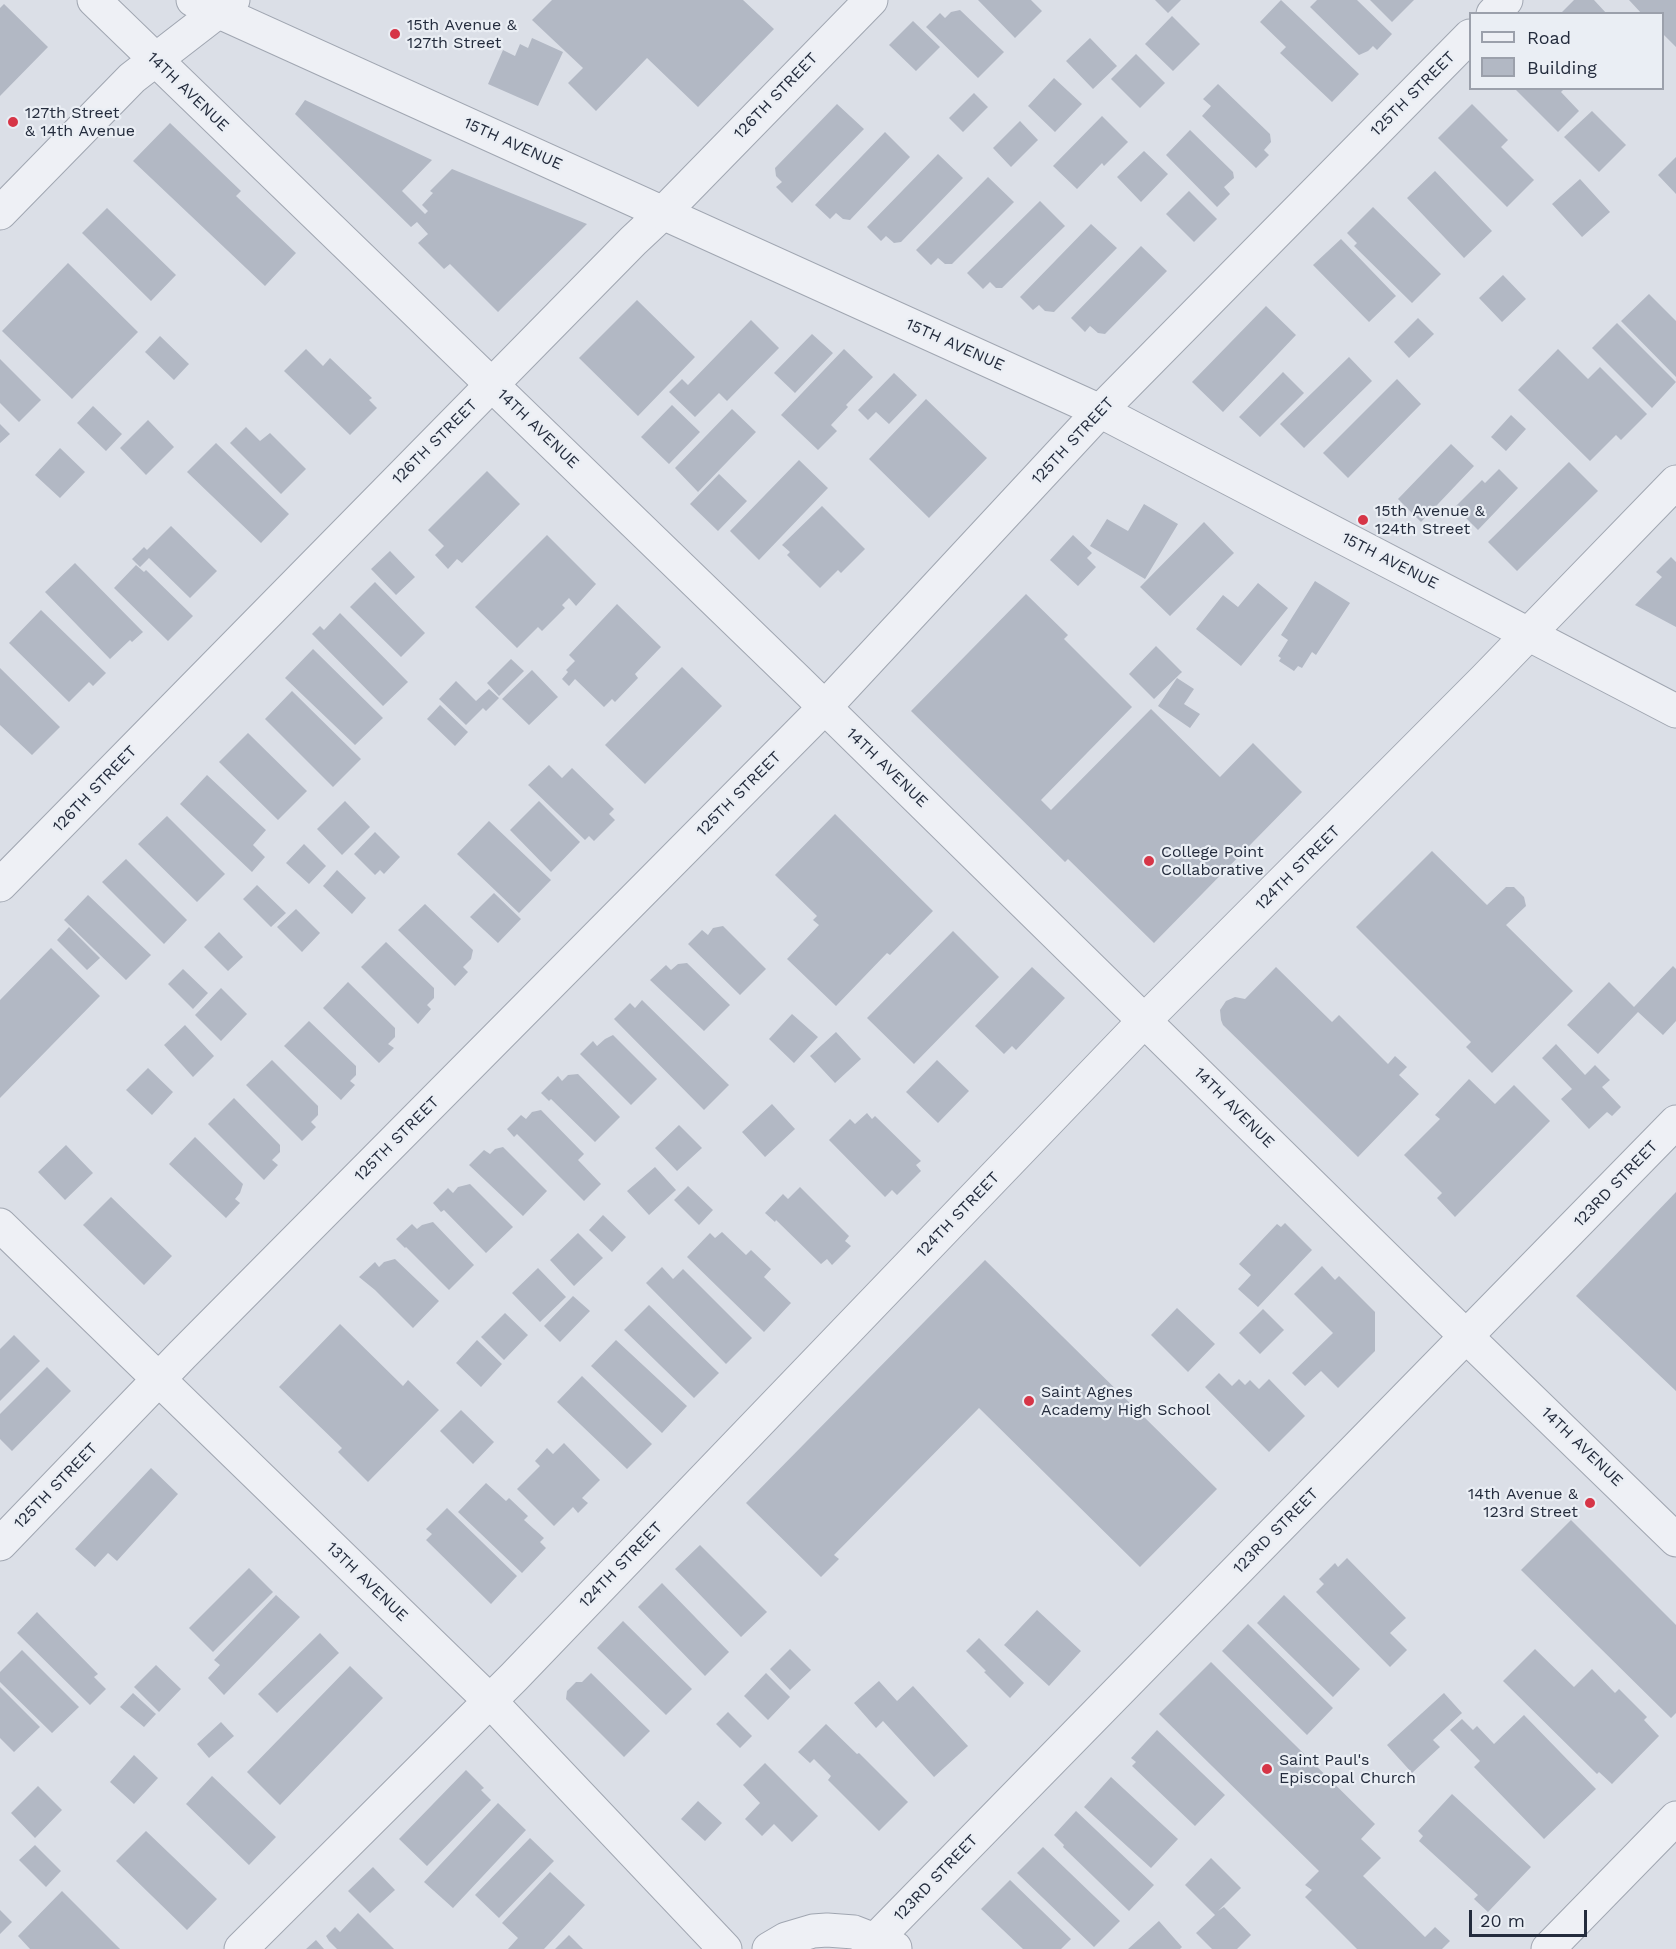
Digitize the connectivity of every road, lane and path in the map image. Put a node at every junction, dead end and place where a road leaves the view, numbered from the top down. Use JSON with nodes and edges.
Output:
{"nodes":[{"id":1,"x":94,"y":0,"type":"edge"},
{"id":2,"x":871,"y":0,"type":"edge"},
{"id":3,"x":1506,"y":0,"type":"edge"},
{"id":4,"x":215,"y":4,"type":"edge"},
{"id":5,"x":1495,"y":12,"type":"edge"},
{"id":6,"x":1469,"y":37,"type":"edge"},
{"id":7,"x":157,"y":61,"type":"junction"},
{"id":8,"x":664,"y":212,"type":"junction"},
{"id":9,"x":0,"y":213,"type":"edge"},
{"id":10,"x":492,"y":384,"type":"junction"},
{"id":11,"x":1100,"y":411,"type":"junction"},
{"id":12,"x":1676,"y":482,"type":"edge"},
{"id":13,"x":1530,"y":633,"type":"junction"},
{"id":14,"x":825,"y":707,"type":"junction"},
{"id":15,"x":1676,"y":711,"type":"edge"},
{"id":16,"x":0,"y":885,"type":"edge"},
{"id":17,"x":1145,"y":1020,"type":"junction"},
{"id":18,"x":1676,"y":1122,"type":"edge"},
{"id":19,"x":0,"y":1224,"type":"edge"},
{"id":20,"x":1467,"y":1337,"type":"junction"},
{"id":21,"x":159,"y":1379,"type":"junction"},
{"id":22,"x":1676,"y":1540,"type":"edge"},
{"id":23,"x":0,"y":1544,"type":"edge"},
{"id":24,"x":489,"y":1701,"type":"junction"},
{"id":25,"x":1676,"y":1818,"type":"edge"},
{"id":26,"x":886,"y":1944,"type":"edge"},
{"id":27,"x":241,"y":1949,"type":"edge"},
{"id":28,"x":725,"y":1949,"type":"edge"},
{"id":29,"x":769,"y":1949,"type":"edge"},
{"id":30,"x":1548,"y":1949,"type":"edge"}],
"edges":[{"from":1,"to":7,"type":"street","name":"14TH AVENUE"},
{"from":2,"to":8,"type":"street","name":"126TH STREET"},
{"from":3,"to":5,"type":"street"},
{"from":4,"to":7,"type":"street"},
{"from":4,"to":8,"type":"street","name":"15TH AVENUE"},
{"from":6,"to":11,"type":"street","name":"125TH STREET"},
{"from":7,"to":9,"type":"street"},
{"from":7,"to":10,"type":"street","name":"14TH AVENUE"},
{"from":8,"to":10,"type":"street","name":"126TH STREET"},
{"from":8,"to":11,"type":"street","name":"15TH AVENUE"},
{"from":10,"to":14,"type":"street","name":"14TH AVENUE"},
{"from":10,"to":16,"type":"street","name":"126TH STREET"},
{"from":11,"to":13,"type":"street","name":"15TH AVENUE"},
{"from":11,"to":14,"type":"street","name":"125TH STREET"},
{"from":12,"to":13,"type":"street","name":"124TH STREET"},
{"from":13,"to":15,"type":"street","name":"15TH AVENUE"},
{"from":13,"to":17,"type":"street","name":"124TH STREET"},
{"from":14,"to":17,"type":"street","name":"14TH AVENUE"},
{"from":14,"to":21,"type":"street","name":"125TH STREET"},
{"from":17,"to":20,"type":"street","name":"14TH AVENUE"},
{"from":17,"to":24,"type":"street","name":"124TH STREET"},
{"from":18,"to":20,"type":"street","name":"123RD STREET"},
{"from":19,"to":21,"type":"street","name":"13TH AVENUE"},
{"from":20,"to":22,"type":"street","name":"14TH AVENUE"},
{"from":20,"to":26,"type":"street","name":"123RD STREET"},
{"from":21,"to":23,"type":"street","name":"125TH STREET"},
{"from":21,"to":24,"type":"street","name":"13TH AVENUE"},
{"from":24,"to":27,"type":"street","name":"124TH STREET"},
{"from":24,"to":28,"type":"street","name":"13TH AVENUE"},
{"from":25,"to":30,"type":"street"},
{"from":26,"to":29,"type":"street"}]}
